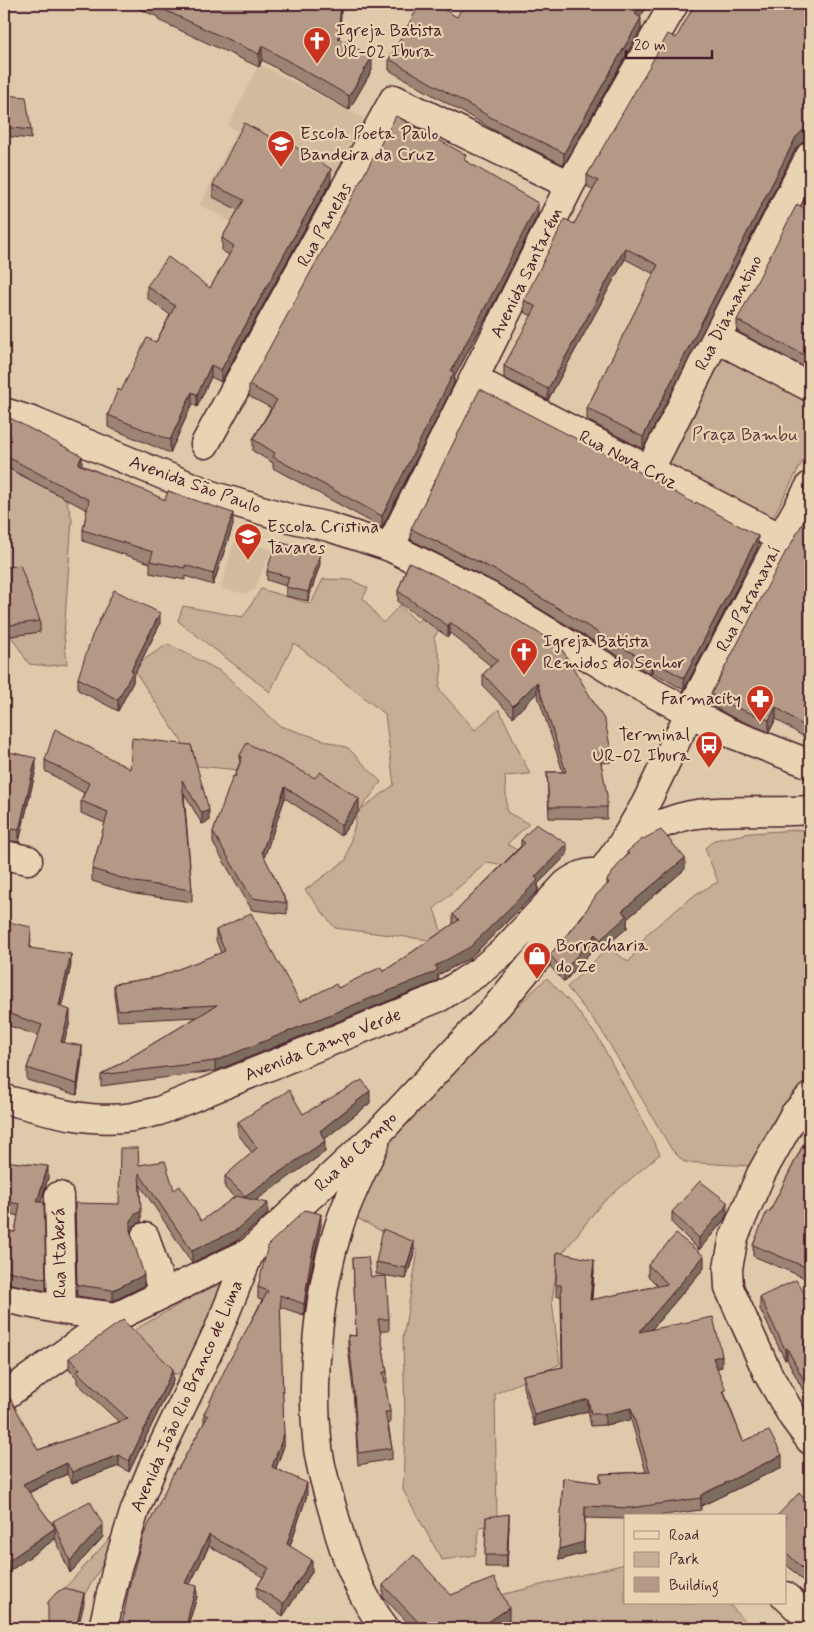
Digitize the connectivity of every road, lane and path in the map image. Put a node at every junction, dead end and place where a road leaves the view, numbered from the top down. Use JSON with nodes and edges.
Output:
{"nodes":[{"id":1,"x":674,"y":4,"type":"edge"},
{"id":2,"x":808,"y":167,"type":"edge"},
{"id":3,"x":570,"y":185,"type":"junction"},
{"id":4,"x":716,"y":338,"type":"junction"},
{"id":5,"x":475,"y":380,"type":"junction"},
{"id":6,"x":810,"y":387,"type":"edge"},
{"id":7,"x":4,"y":412,"type":"edge"},
{"id":8,"x":205,"y":444,"type":"dead end"},
{"id":9,"x":649,"y":471,"type":"junction"},
{"id":10,"x":810,"y":486,"type":"edge"},
{"id":11,"x":781,"y":538,"type":"junction"},
{"id":12,"x":390,"y":547,"type":"junction"},
{"id":13,"x":690,"y":712,"type":"junction"},
{"id":14,"x":810,"y":764,"type":"edge"},
{"id":15,"x":810,"y":810,"type":"edge"},
{"id":16,"x":622,"y":844,"type":"junction"},
{"id":17,"x":600,"y":873,"type":"junction"},
{"id":18,"x":810,"y":1097,"type":"edge"},
{"id":19,"x":4,"y":1099,"type":"edge"},
{"id":20,"x":381,"y":1130,"type":"junction"},
{"id":21,"x":59,"y":1196,"type":"dead end"},
{"id":22,"x":145,"y":1238,"type":"dead end"},
{"id":23,"x":250,"y":1252,"type":"junction"},
{"id":24,"x":163,"y":1293,"type":"junction"},
{"id":25,"x":4,"y":1298,"type":"edge"},
{"id":26,"x":62,"y":1310,"type":"junction"},
{"id":27,"x":116,"y":1317,"type":"junction"},
{"id":28,"x":4,"y":1396,"type":"edge"},
{"id":29,"x":810,"y":1440,"type":"edge"},
{"id":30,"x":103,"y":1628,"type":"edge"},
{"id":31,"x":385,"y":1628,"type":"edge"}],
"edges":[{"from":1,"to":3,"type":"main road","name":"Avenida Santarém"},
{"from":2,"to":4,"type":"main road","name":"Rua Diamantino"},
{"from":3,"to":5,"type":"main road","name":"Avenida Santarém"},
{"from":3,"to":8,"type":"main road","name":"Rua Panelas"},
{"from":4,"to":6,"type":"main road"},
{"from":4,"to":9,"type":"main road","name":"Rua Diamantino"},
{"from":5,"to":9,"type":"main road","name":"Rua Nova Cruz"},
{"from":5,"to":12,"type":"main road","name":"Avenida Santarém"},
{"from":7,"to":12,"type":"main road","name":"Avenida São Paulo"},
{"from":9,"to":11,"type":"main road","name":"Rua Nova Cruz"},
{"from":10,"to":11,"type":"main road","name":"Rua Paranavaí"},
{"from":11,"to":13,"type":"main road","name":"Rua Paranavaí"},
{"from":12,"to":13,"type":"main road","name":"Avenida São Paulo"},
{"from":13,"to":14,"type":"main road","name":"Avenida São Paulo"},
{"from":13,"to":16,"type":"main road","name":"Rua Paranavaí"},
{"from":15,"to":16,"type":"main road"},
{"from":16,"to":17,"type":"main road","name":"Rua do Campo"},
{"from":17,"to":19,"type":"main road","name":"Avenida Campo Verde"},
{"from":17,"to":20,"type":"main road","name":"Rua do Campo"},
{"from":18,"to":29,"type":"main road"},
{"from":20,"to":23,"type":"main road","name":"Rua do Campo"},
{"from":20,"to":31,"type":"main road"},
{"from":21,"to":26,"type":"main road","name":"Rua Itaberá"},
{"from":22,"to":24,"type":"main road"},
{"from":23,"to":24,"type":"main road","name":"Rua do Campo"},
{"from":23,"to":30,"type":"main road","name":"Avenida João Rio Branco de Lima"},
{"from":24,"to":27,"type":"main road","name":"Rua do Campo"},
{"from":25,"to":26,"type":"main road"},
{"from":26,"to":27,"type":"main road"},
{"from":27,"to":28,"type":"main road","name":"Rua do Campo"}]}
